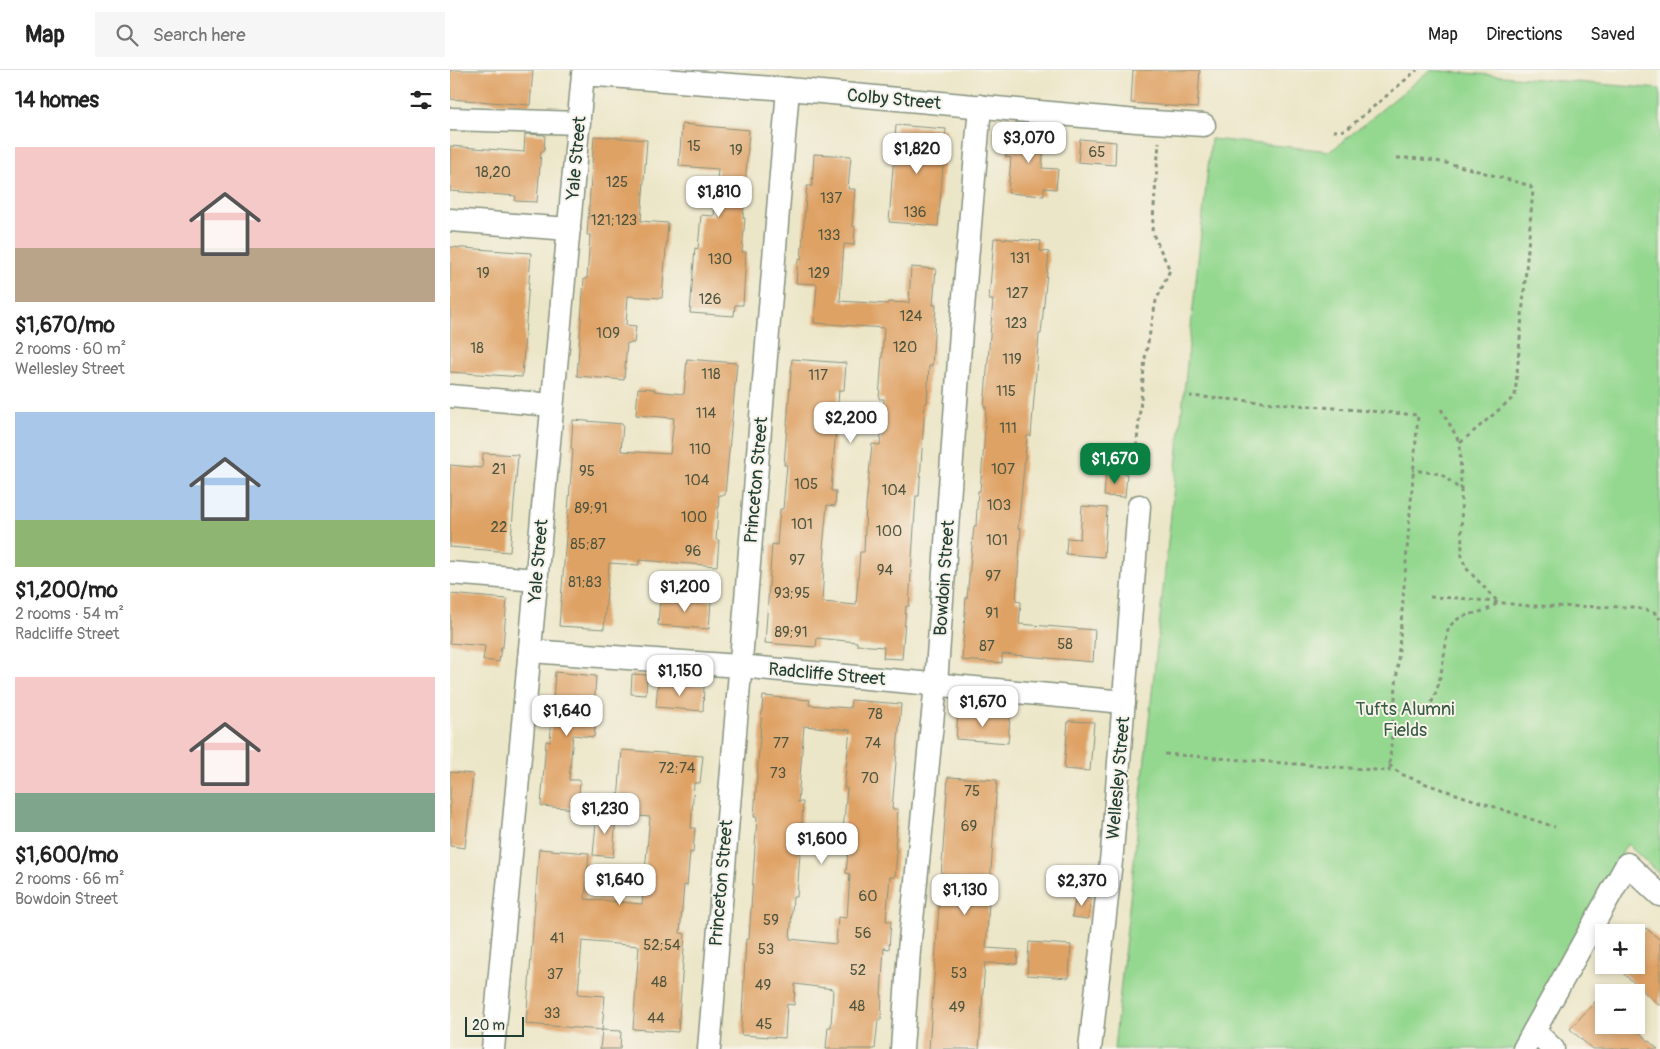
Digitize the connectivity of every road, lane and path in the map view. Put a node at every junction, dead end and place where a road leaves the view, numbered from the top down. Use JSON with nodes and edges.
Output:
{"nodes":[{"id":1,"x":1417,"y":70,"type":"edge"},
{"id":2,"x":583,"y":74,"type":"joint"},
{"id":3,"x":788,"y":90,"type":"junction"},
{"id":4,"x":980,"y":106,"type":"junction"},
{"id":5,"x":450,"y":118,"type":"edge"},
{"id":6,"x":579,"y":123,"type":"junction"},
{"id":7,"x":1204,"y":125,"type":"dead end"},
{"id":8,"x":1333,"y":131,"type":"dead end"},
{"id":9,"x":1160,"y":137,"type":"dead end"},
{"id":10,"x":1396,"y":158,"type":"dead end"},
{"id":11,"x":450,"y":220,"type":"edge"},
{"id":12,"x":569,"y":229,"type":"junction"},
{"id":13,"x":450,"y":396,"type":"edge"},
{"id":14,"x":1190,"y":396,"type":"dead end"},
{"id":15,"x":552,"y":404,"type":"junction"},
{"id":16,"x":1441,"y":409,"type":"dead end"},
{"id":17,"x":1460,"y":442,"type":"junction"},
{"id":18,"x":1141,"y":468,"type":"dead end"},
{"id":19,"x":1414,"y":470,"type":"junction"},
{"id":20,"x":1461,"y":490,"type":"junction"},
{"id":21,"x":1139,"y":506,"type":"dead end"},
{"id":22,"x":450,"y":573,"type":"edge"},
{"id":23,"x":536,"y":580,"type":"junction"},
{"id":24,"x":1430,"y":598,"type":"dead end"},
{"id":25,"x":1498,"y":602,"type":"junction"},
{"id":26,"x":1660,"y":619,"type":"edge"},
{"id":27,"x":530,"y":651,"type":"junction"},
{"id":28,"x":739,"y":666,"type":"junction"},
{"id":29,"x":936,"y":684,"type":"junction"},
{"id":30,"x":1124,"y":702,"type":"junction"},
{"id":31,"x":1394,"y":709,"type":"junction"},
{"id":32,"x":1165,"y":754,"type":"dead end"},
{"id":33,"x":1389,"y":765,"type":"junction"},
{"id":34,"x":1555,"y":827,"type":"dead end"},
{"id":35,"x":1660,"y":895,"type":"edge"},
{"id":36,"x":1529,"y":1040,"type":"edge"},
{"id":37,"x":493,"y":1049,"type":"edge"},
{"id":38,"x":709,"y":1049,"type":"edge"},
{"id":39,"x":902,"y":1049,"type":"edge"},
{"id":40,"x":1090,"y":1049,"type":"edge"},
{"id":41,"x":1554,"y":1049,"type":"edge"}],
"edges":[{"from":1,"to":8,"type":"path"},
{"from":2,"to":3,"type":"street","name":"Colby Street"},
{"from":2,"to":6,"type":"street","name":"Yale Street"},
{"from":3,"to":4,"type":"street","name":"Colby Street"},
{"from":3,"to":28,"type":"street","name":"Princeton Street"},
{"from":4,"to":7,"type":"street","name":"Colby Street"},
{"from":4,"to":29,"type":"street","name":"Bowdoin Street"},
{"from":5,"to":6,"type":"street"},
{"from":6,"to":12,"type":"street","name":"Yale Street"},
{"from":9,"to":18,"type":"path"},
{"from":10,"to":17,"type":"path"},
{"from":11,"to":12,"type":"street"},
{"from":12,"to":15,"type":"street","name":"Yale Street"},
{"from":13,"to":15,"type":"street"},
{"from":14,"to":19,"type":"path"},
{"from":15,"to":23,"type":"street","name":"Yale Street"},
{"from":16,"to":17,"type":"path"},
{"from":17,"to":20,"type":"path"},
{"from":19,"to":20,"type":"path"},
{"from":19,"to":31,"type":"path"},
{"from":20,"to":25,"type":"path"},
{"from":21,"to":30,"type":"street","name":"Wellesley Street"},
{"from":22,"to":23,"type":"street"},
{"from":23,"to":27,"type":"street","name":"Yale Street"},
{"from":24,"to":25,"type":"path"},
{"from":25,"to":26,"type":"path"},
{"from":25,"to":31,"type":"path"},
{"from":27,"to":28,"type":"street","name":"Radcliffe Street"},
{"from":27,"to":37,"type":"street","name":"Yale Street"},
{"from":28,"to":29,"type":"street","name":"Radcliffe Street"},
{"from":28,"to":38,"type":"street","name":"Princeton Street"},
{"from":29,"to":30,"type":"street","name":"Radcliffe Street"},
{"from":29,"to":39,"type":"street","name":"Bowdoin Street"},
{"from":30,"to":40,"type":"street","name":"Wellesley Street"},
{"from":31,"to":33,"type":"path"},
{"from":32,"to":33,"type":"path"},
{"from":33,"to":34,"type":"path"},
{"from":35,"to":36,"type":"street"},
{"from":36,"to":41,"type":"street"}]}
